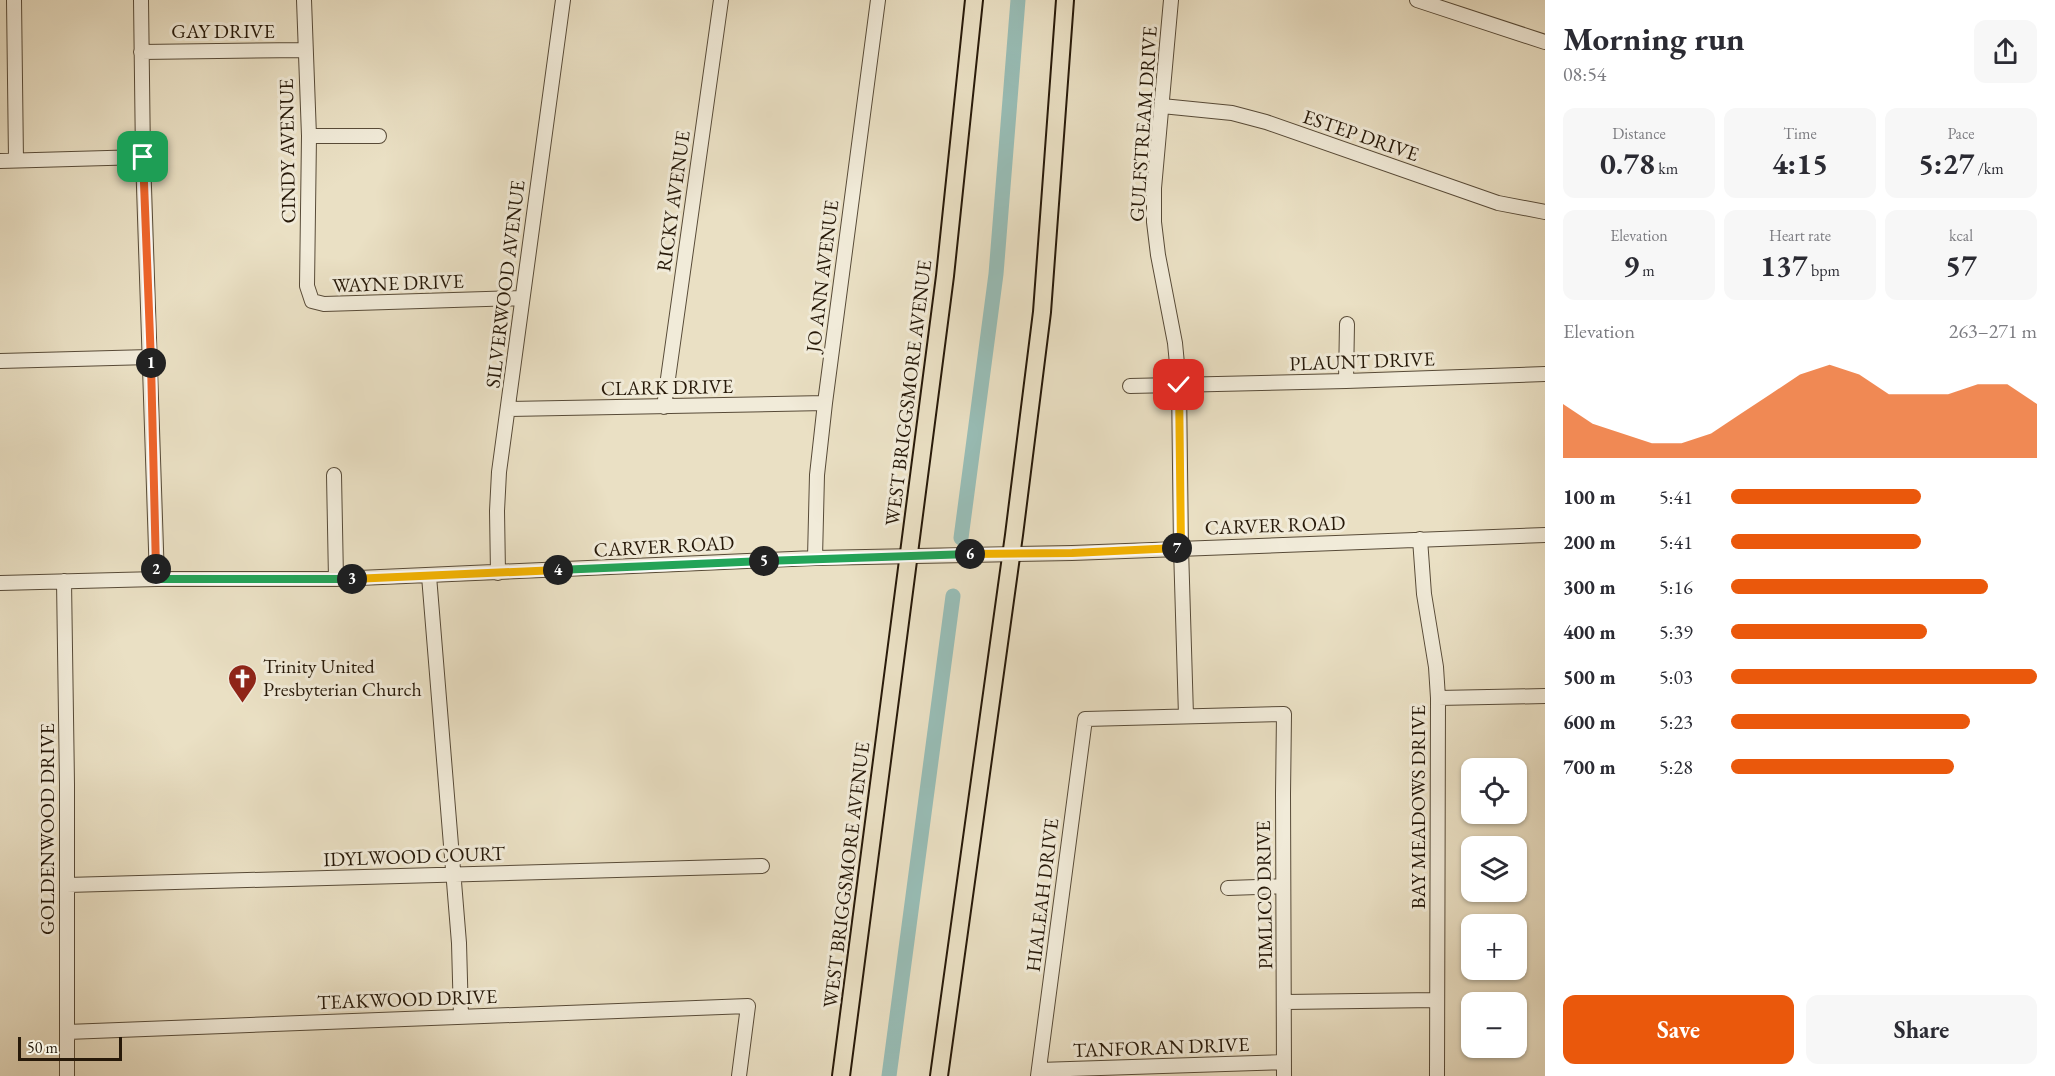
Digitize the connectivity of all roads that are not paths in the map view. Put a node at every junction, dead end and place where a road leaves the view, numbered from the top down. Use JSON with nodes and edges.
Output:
{"nodes":[{"id":1,"x":14,"y":0,"type":"edge"},
{"id":2,"x":141,"y":0,"type":"edge"},
{"id":3,"x":304,"y":0,"type":"edge"},
{"id":4,"x":563,"y":0,"type":"edge"},
{"id":5,"x":721,"y":0,"type":"edge"},
{"id":6,"x":878,"y":0,"type":"edge"},
{"id":7,"x":974,"y":0,"type":"edge"},
{"id":8,"x":1065,"y":0,"type":"edge"},
{"id":9,"x":1171,"y":0,"type":"edge"},
{"id":10,"x":1417,"y":0,"type":"edge"},
{"id":11,"x":1545,"y":42,"type":"edge"},
{"id":12,"x":305,"y":50,"type":"junction"},
{"id":13,"x":141,"y":52,"type":"junction"},
{"id":14,"x":1162,"y":106,"type":"junction"},
{"id":15,"x":309,"y":136,"type":"junction"},
{"id":16,"x":379,"y":136,"type":"dead end"},
{"id":17,"x":143,"y":157,"type":"junction"},
{"id":18,"x":16,"y":160,"type":"junction"},
{"id":19,"x":0,"y":161,"type":"edge"},
{"id":20,"x":1545,"y":212,"type":"edge"},
{"id":21,"x":522,"y":298,"type":"junction"},
{"id":22,"x":312,"y":301,"type":"joint"},
{"id":23,"x":1347,"y":324,"type":"dead end"},
{"id":24,"x":150,"y":357,"type":"junction"},
{"id":25,"x":0,"y":361,"type":"edge"},
{"id":26,"x":1545,"y":374,"type":"edge"},
{"id":27,"x":1346,"y":381,"type":"junction"},
{"id":28,"x":1179,"y":385,"type":"junction"},
{"id":29,"x":1130,"y":386,"type":"dead end"},
{"id":30,"x":825,"y":403,"type":"junction"},
{"id":31,"x":664,"y":407,"type":"junction"},
{"id":32,"x":509,"y":409,"type":"junction"},
{"id":33,"x":334,"y":475,"type":"dead end"},
{"id":34,"x":1545,"y":535,"type":"edge"},
{"id":35,"x":1420,"y":539,"type":"junction"},
{"id":36,"x":1181,"y":548,"type":"junction"},
{"id":37,"x":1011,"y":553,"type":"junction"},
{"id":38,"x":908,"y":555,"type":"junction"},
{"id":39,"x":815,"y":558,"type":"junction"},
{"id":40,"x":498,"y":573,"type":"junction"},
{"id":41,"x":429,"y":576,"type":"junction"},
{"id":42,"x":157,"y":579,"type":"junction"},
{"id":43,"x":336,"y":579,"type":"junction"},
{"id":44,"x":64,"y":581,"type":"junction"},
{"id":45,"x":0,"y":583,"type":"edge"},
{"id":46,"x":1545,"y":696,"type":"edge"},
{"id":47,"x":1438,"y":698,"type":"junction"},
{"id":48,"x":1186,"y":716,"type":"junction"},
{"id":49,"x":762,"y":866,"type":"dead end"},
{"id":50,"x":454,"y":874,"type":"junction"},
{"id":51,"x":67,"y":885,"type":"junction"},
{"id":52,"x":1283,"y":886,"type":"junction"},
{"id":53,"x":1228,"y":888,"type":"dead end"},
{"id":54,"x":1436,"y":1000,"type":"junction"},
{"id":55,"x":1285,"y":1002,"type":"junction"},
{"id":56,"x":461,"y":1017,"type":"junction"},
{"id":57,"x":67,"y":1032,"type":"junction"},
{"id":58,"x":1284,"y":1069,"type":"edge"},
{"id":59,"x":1039,"y":1073,"type":"edge"},
{"id":60,"x":67,"y":1076,"type":"edge"},
{"id":61,"x":739,"y":1076,"type":"edge"},
{"id":62,"x":841,"y":1076,"type":"edge"},
{"id":63,"x":939,"y":1076,"type":"edge"},
{"id":64,"x":1437,"y":1076,"type":"edge"}],
"edges":[{"from":1,"to":18,"type":"street"},
{"from":2,"to":13,"type":"street"},
{"from":3,"to":12,"type":"street","name":"CINDY AVENUE"},
{"from":4,"to":21,"type":"street","name":"SILVERWOOD AVENUE"},
{"from":5,"to":31,"type":"street","name":"RICKY AVENUE"},
{"from":6,"to":30,"type":"street","name":"JO ANN AVENUE"},
{"from":7,"to":38,"type":"main road","name":"WEST BRIGGSMORE AVENUE"},
{"from":8,"to":37,"type":"main road"},
{"from":9,"to":14,"type":"street","name":"GULFSTREAM DRIVE"},
{"from":10,"to":11,"type":"street"},
{"from":12,"to":13,"type":"street","name":"GAY DRIVE"},
{"from":12,"to":15,"type":"street","name":"CINDY AVENUE"},
{"from":13,"to":17,"type":"street"},
{"from":14,"to":20,"type":"street","name":"ESTEP DRIVE"},
{"from":14,"to":28,"type":"street","name":"GULFSTREAM DRIVE"},
{"from":15,"to":16,"type":"street"},
{"from":15,"to":22,"type":"street","name":"CINDY AVENUE"},
{"from":17,"to":18,"type":"street"},
{"from":17,"to":24,"type":"street"},
{"from":18,"to":19,"type":"street"},
{"from":21,"to":22,"type":"street","name":"WAYNE DRIVE"},
{"from":21,"to":32,"type":"street","name":"SILVERWOOD AVENUE"},
{"from":23,"to":27,"type":"street"},
{"from":24,"to":25,"type":"street"},
{"from":24,"to":42,"type":"street"},
{"from":26,"to":27,"type":"street","name":"PLAUNT DRIVE"},
{"from":27,"to":28,"type":"street","name":"PLAUNT DRIVE"},
{"from":28,"to":29,"type":"street","name":"PLAUNT DRIVE"},
{"from":28,"to":36,"type":"street","name":"GULFSTREAM DRIVE"},
{"from":30,"to":31,"type":"street","name":"CLARK DRIVE"},
{"from":30,"to":39,"type":"street","name":"JO ANN AVENUE"},
{"from":31,"to":32,"type":"street","name":"CLARK DRIVE"},
{"from":32,"to":40,"type":"street","name":"SILVERWOOD AVENUE"},
{"from":33,"to":43,"type":"street"},
{"from":34,"to":35,"type":"street","name":"CARVER ROAD"},
{"from":35,"to":36,"type":"street","name":"CARVER ROAD"},
{"from":35,"to":47,"type":"street","name":"BAY MEADOWS DRIVE"},
{"from":36,"to":37,"type":"street","name":"CARVER ROAD"},
{"from":36,"to":48,"type":"street","name":"GULFSTREAM DRIVE"},
{"from":37,"to":38,"type":"street","name":"CARVER ROAD"},
{"from":37,"to":63,"type":"main road"},
{"from":38,"to":39,"type":"street","name":"CARVER ROAD"},
{"from":38,"to":62,"type":"main road","name":"WEST BRIGGSMORE AVENUE"},
{"from":39,"to":40,"type":"street","name":"CARVER ROAD"},
{"from":40,"to":41,"type":"street","name":"CARVER ROAD"},
{"from":41,"to":43,"type":"street","name":"CARVER ROAD"},
{"from":41,"to":50,"type":"street"},
{"from":42,"to":43,"type":"street","name":"CARVER ROAD"},
{"from":42,"to":44,"type":"street","name":"CARVER ROAD"},
{"from":44,"to":45,"type":"street","name":"CARVER ROAD"},
{"from":44,"to":51,"type":"street","name":"GOLDENWOOD DRIVE"},
{"from":46,"to":47,"type":"street"},
{"from":47,"to":54,"type":"street","name":"BAY MEADOWS DRIVE"},
{"from":48,"to":52,"type":"street","name":"PIMLICO DRIVE"},
{"from":48,"to":59,"type":"street","name":"HIALEAH DRIVE"},
{"from":49,"to":50,"type":"street","name":"IDYLWOOD COURT"},
{"from":50,"to":51,"type":"street","name":"IDYLWOOD COURT"},
{"from":50,"to":56,"type":"street"},
{"from":51,"to":57,"type":"street","name":"GOLDENWOOD DRIVE"},
{"from":52,"to":53,"type":"street"},
{"from":52,"to":55,"type":"street","name":"PIMLICO DRIVE"},
{"from":54,"to":55,"type":"street"},
{"from":54,"to":64,"type":"street","name":"BAY MEADOWS DRIVE"},
{"from":55,"to":58,"type":"street","name":"PIMLICO DRIVE"},
{"from":56,"to":57,"type":"street","name":"TEAKWOOD DRIVE"},
{"from":56,"to":61,"type":"street","name":"TEAKWOOD DRIVE"},
{"from":57,"to":60,"type":"street","name":"GOLDENWOOD DRIVE"},
{"from":58,"to":59,"type":"street","name":"TANFORAN DRIVE"}]}
